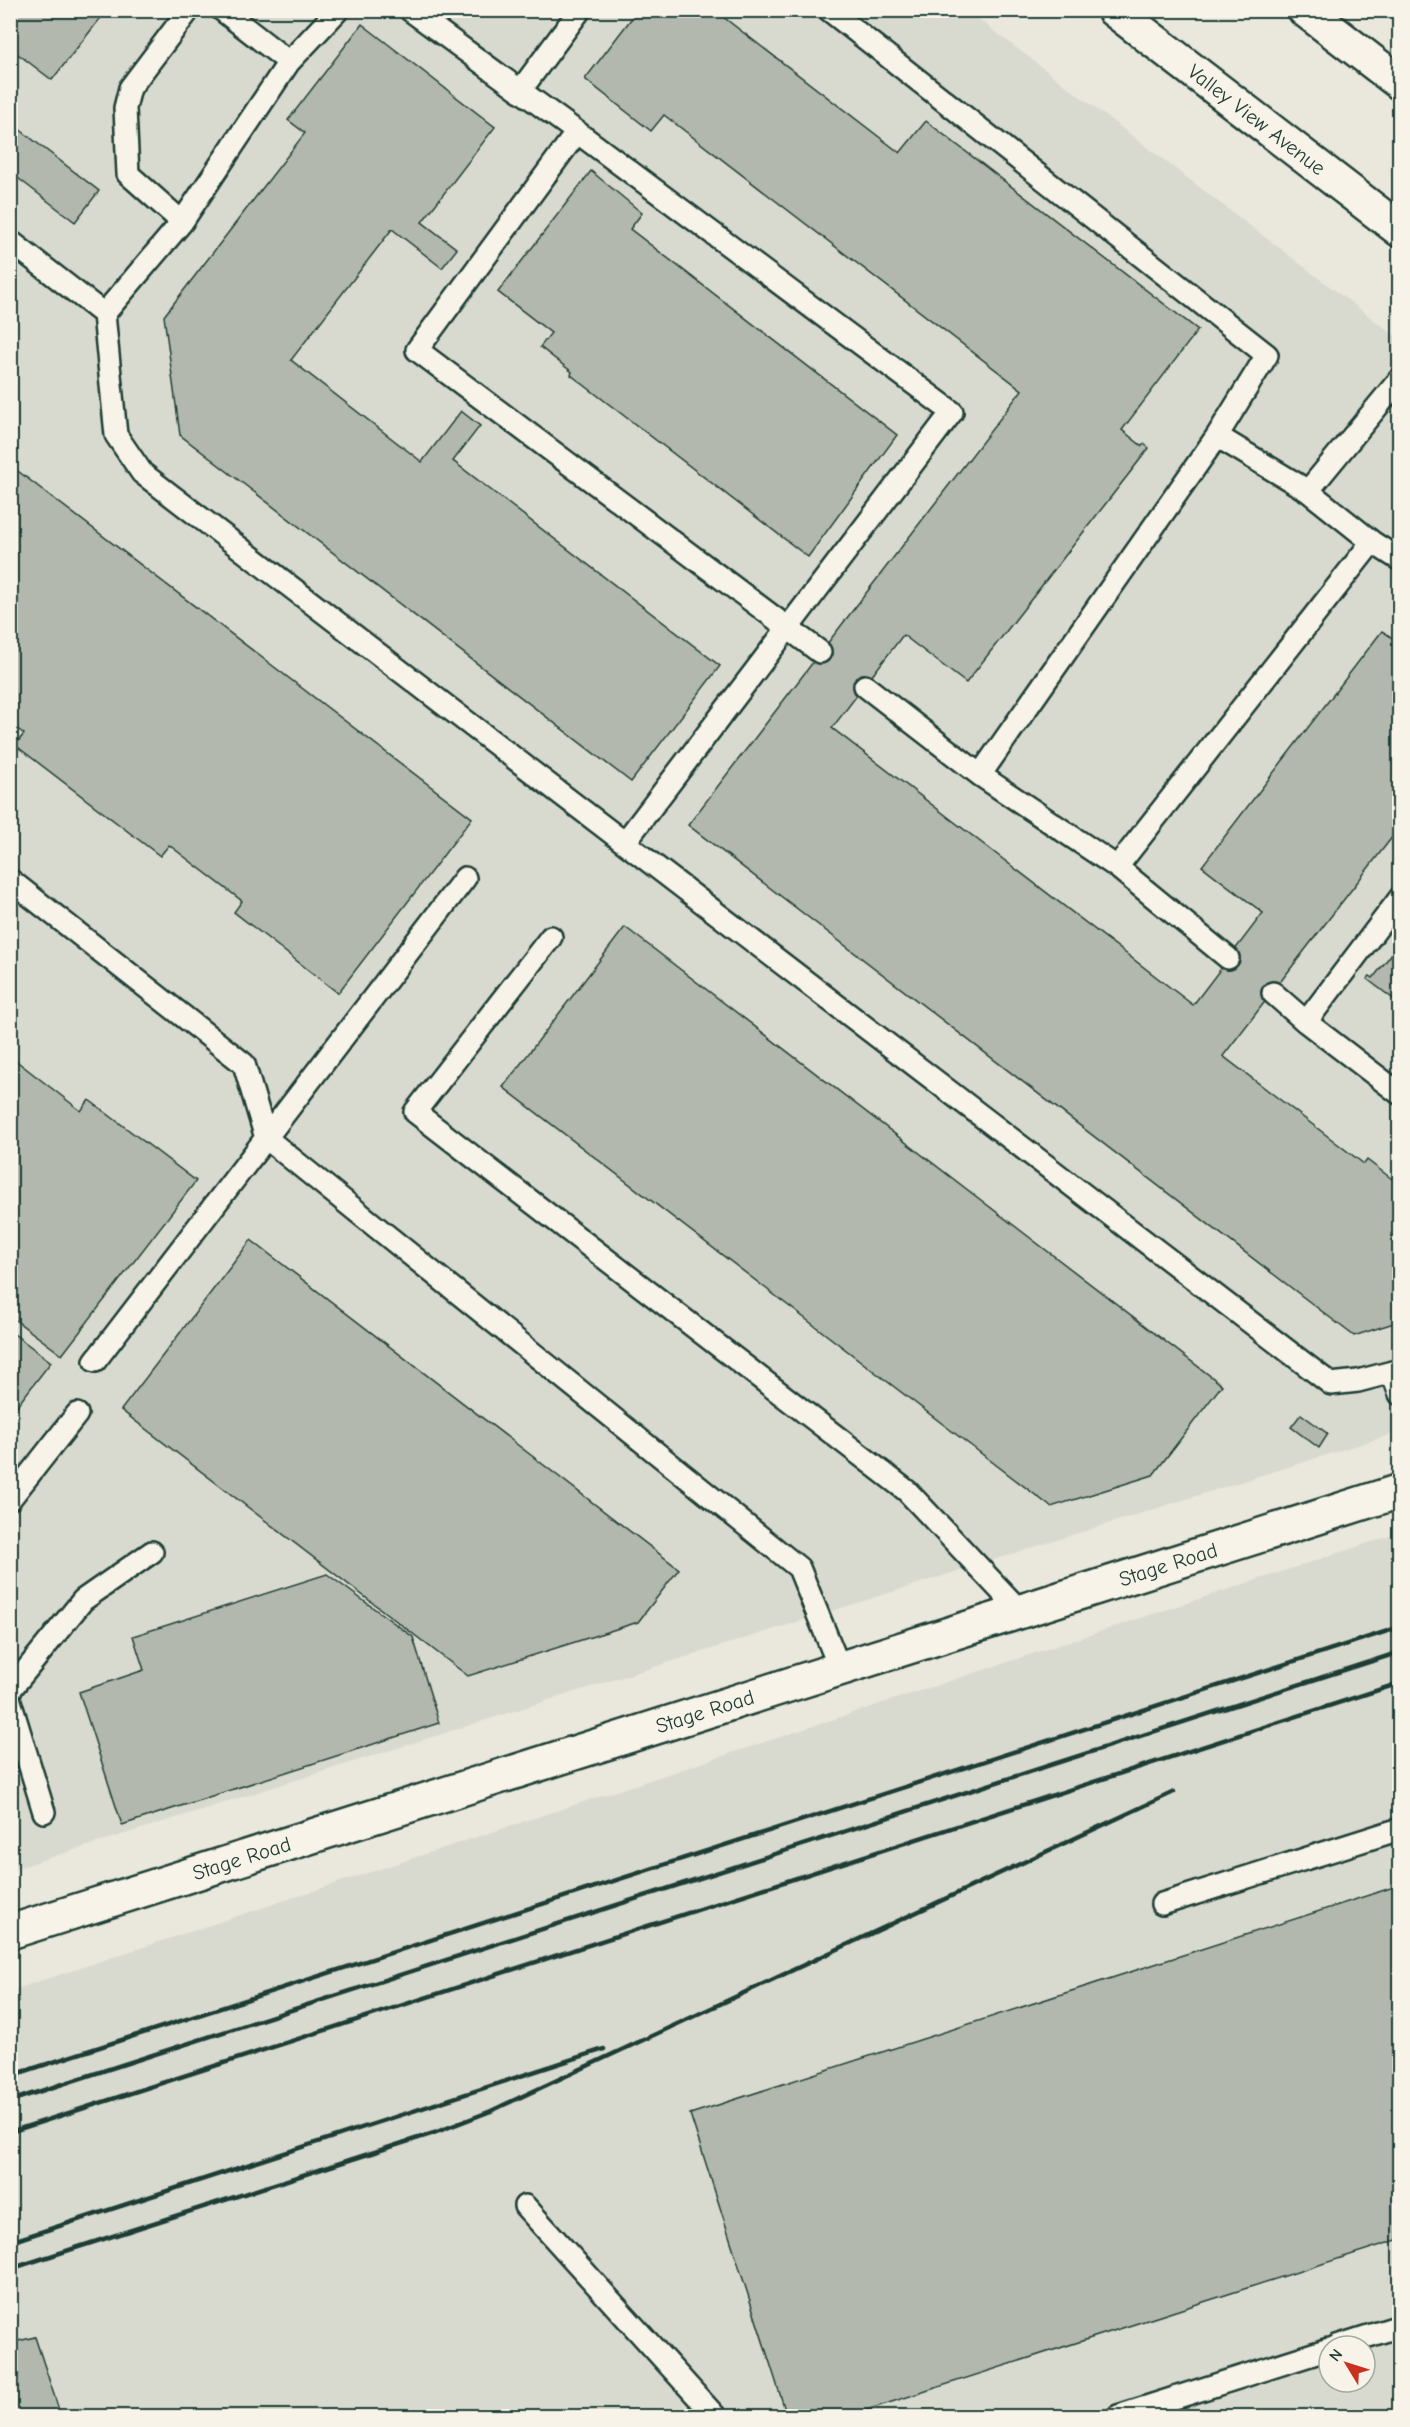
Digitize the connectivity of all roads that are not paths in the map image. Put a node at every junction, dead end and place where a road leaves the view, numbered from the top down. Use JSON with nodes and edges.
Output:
{"nodes":[{"id":1,"x":189,"y":10,"type":"edge"},
{"id":2,"x":222,"y":10,"type":"edge"},
{"id":3,"x":338,"y":10,"type":"edge"},
{"id":4,"x":410,"y":10,"type":"edge"},
{"id":5,"x":580,"y":10,"type":"edge"},
{"id":6,"x":829,"y":10,"type":"edge"},
{"id":7,"x":1114,"y":10,"type":"edge"},
{"id":8,"x":1305,"y":10,"type":"edge"},
{"id":9,"x":289,"y":62,"type":"junction"},
{"id":10,"x":1400,"y":83,"type":"edge"},
{"id":11,"x":520,"y":91,"type":"junction"},
{"id":12,"x":578,"y":132,"type":"junction"},
{"id":13,"x":182,"y":222,"type":"junction"},
{"id":14,"x":1400,"y":230,"type":"edge"},
{"id":15,"x":10,"y":241,"type":"edge"},
{"id":16,"x":104,"y":314,"type":"junction"},
{"id":17,"x":1400,"y":379,"type":"edge"},
{"id":18,"x":1217,"y":436,"type":"junction"},
{"id":19,"x":1308,"y":491,"type":"junction"},
{"id":20,"x":1372,"y":542,"type":"junction"},
{"id":21,"x":1400,"y":556,"type":"edge"},
{"id":22,"x":788,"y":627,"type":"junction"},
{"id":23,"x":820,"y":652,"type":"dead end"},
{"id":24,"x":865,"y":686,"type":"dead end"},
{"id":25,"x":980,"y":775,"type":"junction"},
{"id":26,"x":625,"y":842,"type":"junction"},
{"id":27,"x":1117,"y":867,"type":"junction"},
{"id":28,"x":465,"y":878,"type":"dead end"},
{"id":29,"x":10,"y":880,"type":"edge"},
{"id":30,"x":1400,"y":897,"type":"edge"},
{"id":31,"x":551,"y":936,"type":"dead end"},
{"id":32,"x":1228,"y":958,"type":"dead end"},
{"id":33,"x":1273,"y":993,"type":"dead end"},
{"id":34,"x":1306,"y":1022,"type":"junction"},
{"id":35,"x":1400,"y":1094,"type":"edge"},
{"id":36,"x":266,"y":1138,"type":"junction"},
{"id":37,"x":95,"y":1361,"type":"dead end"},
{"id":38,"x":1396,"y":1371,"type":"edge"},
{"id":39,"x":1400,"y":1394,"type":"edge"},
{"id":40,"x":77,"y":1414,"type":"dead end"},
{"id":41,"x":1400,"y":1491,"type":"edge"},
{"id":42,"x":10,"y":1499,"type":"edge"},
{"id":43,"x":152,"y":1552,"type":"dead end"},
{"id":44,"x":1020,"y":1611,"type":"junction"},
{"id":45,"x":840,"y":1669,"type":"junction"},
{"id":46,"x":10,"y":1690,"type":"edge"},
{"id":47,"x":10,"y":1701,"type":"edge"},
{"id":48,"x":44,"y":1812,"type":"dead end"},
{"id":49,"x":1400,"y":1828,"type":"edge"},
{"id":50,"x":1162,"y":1904,"type":"dead end"},
{"id":51,"x":11,"y":1931,"type":"edge"},
{"id":52,"x":525,"y":2206,"type":"dead end"},
{"id":53,"x":1400,"y":2326,"type":"edge"},
{"id":54,"x":1375,"y":2334,"type":"edge"},
{"id":55,"x":1317,"y":2353,"type":"edge"},
{"id":56,"x":715,"y":2416,"type":"edge"},
{"id":57,"x":1118,"y":2416,"type":"edge"}],
"edges":[{"from":1,"to":13,"type":"lane"},
{"from":2,"to":9,"type":"lane"},
{"from":3,"to":9,"type":"lane"},
{"from":4,"to":11,"type":"lane"},
{"from":5,"to":11,"type":"lane"},
{"from":6,"to":18,"type":"lane"},
{"from":7,"to":14,"type":"street","name":"Valley View Avenue"},
{"from":8,"to":10,"type":"street"},
{"from":9,"to":13,"type":"lane"},
{"from":11,"to":12,"type":"lane"},
{"from":12,"to":22,"type":"lane"},
{"from":12,"to":22,"type":"lane"},
{"from":13,"to":16,"type":"lane"},
{"from":15,"to":16,"type":"lane"},
{"from":16,"to":26,"type":"lane"},
{"from":17,"to":19,"type":"lane"},
{"from":18,"to":19,"type":"lane"},
{"from":18,"to":25,"type":"lane"},
{"from":19,"to":20,"type":"lane"},
{"from":20,"to":21,"type":"lane"},
{"from":20,"to":27,"type":"lane"},
{"from":22,"to":23,"type":"lane"},
{"from":22,"to":26,"type":"lane"},
{"from":24,"to":25,"type":"lane"},
{"from":25,"to":27,"type":"lane"},
{"from":26,"to":38,"type":"lane"},
{"from":27,"to":32,"type":"lane"},
{"from":28,"to":36,"type":"lane"},
{"from":29,"to":36,"type":"lane"},
{"from":30,"to":34,"type":"lane"},
{"from":31,"to":44,"type":"lane"},
{"from":33,"to":34,"type":"lane"},
{"from":34,"to":35,"type":"lane"},
{"from":36,"to":37,"type":"lane"},
{"from":36,"to":45,"type":"lane"},
{"from":38,"to":39,"type":"lane"},
{"from":40,"to":42,"type":"lane"},
{"from":41,"to":44,"type":"street","name":"Stage Road"},
{"from":43,"to":46,"type":"lane"},
{"from":44,"to":45,"type":"street","name":"Stage Road"},
{"from":45,"to":51,"type":"street","name":"Stage Road"},
{"from":47,"to":48,"type":"lane"},
{"from":49,"to":50,"type":"lane"},
{"from":52,"to":56,"type":"lane"},
{"from":53,"to":54,"type":"lane"},
{"from":55,"to":57,"type":"lane"}]}
